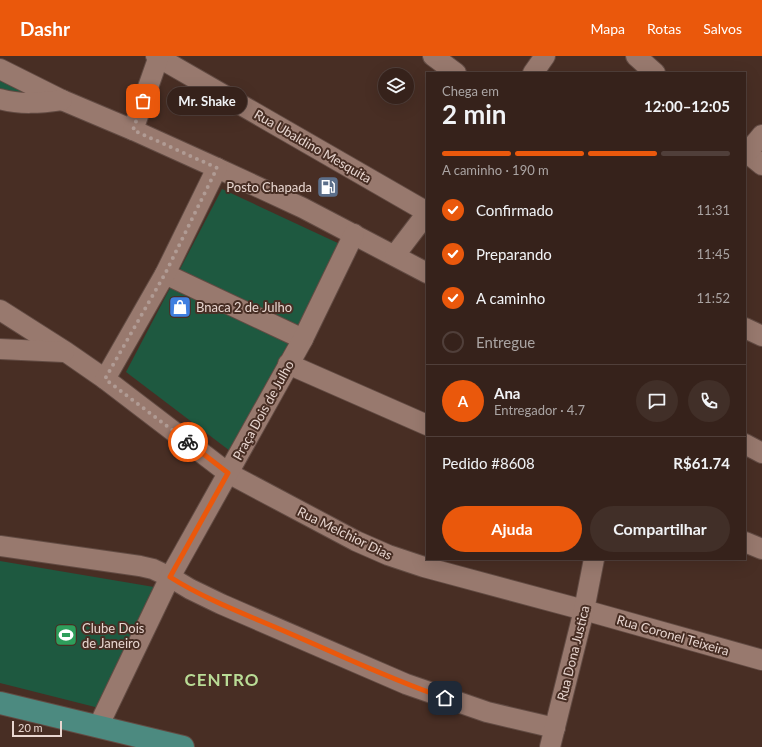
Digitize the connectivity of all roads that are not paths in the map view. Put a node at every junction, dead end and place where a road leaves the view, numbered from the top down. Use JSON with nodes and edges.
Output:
{"nodes":[{"id":1,"x":158,"y":56,"type":"edge"},
{"id":2,"x":433,"y":56,"type":"edge"},
{"id":3,"x":545,"y":56,"type":"edge"},
{"id":4,"x":636,"y":56,"type":"edge"},
{"id":5,"x":0,"y":69,"type":"edge"},
{"id":6,"x":455,"y":72,"type":"edge"},
{"id":7,"x":534,"y":72,"type":"edge"},
{"id":8,"x":655,"y":72,"type":"edge"},
{"id":9,"x":0,"y":99,"type":"edge"},
{"id":10,"x":62,"y":100,"type":"junction"},
{"id":11,"x":133,"y":130,"type":"junction"},
{"id":12,"x":762,"y":135,"type":"edge"},
{"id":13,"x":746,"y":152,"type":"edge"},
{"id":14,"x":762,"y":165,"type":"edge"},
{"id":15,"x":217,"y":168,"type":"junction"},
{"id":16,"x":426,"y":211,"type":"edge"},
{"id":17,"x":426,"y":213,"type":"edge"},
{"id":18,"x":354,"y":234,"type":"junction"},
{"id":19,"x":395,"y":255,"type":"junction"},
{"id":20,"x":426,"y":272,"type":"edge"},
{"id":21,"x":165,"y":274,"type":"junction"},
{"id":22,"x":0,"y":311,"type":"edge"},
{"id":23,"x":746,"y":328,"type":"edge"},
{"id":24,"x":762,"y":336,"type":"edge"},
{"id":25,"x":303,"y":339,"type":"junction"},
{"id":26,"x":0,"y":349,"type":"edge"},
{"id":27,"x":66,"y":352,"type":"junction"},
{"id":28,"x":288,"y":364,"type":"junction"},
{"id":29,"x":105,"y":379,"type":"junction"},
{"id":30,"x":426,"y":425,"type":"edge"},
{"id":31,"x":746,"y":445,"type":"edge"},
{"id":32,"x":762,"y":453,"type":"edge"},
{"id":33,"x":228,"y":473,"type":"junction"},
{"id":34,"x":746,"y":542,"type":"edge"},
{"id":35,"x":0,"y":546,"type":"edge"},
{"id":36,"x":762,"y":550,"type":"edge"},
{"id":37,"x":594,"y":560,"type":"edge"},
{"id":38,"x":170,"y":577,"type":"junction"},
{"id":39,"x":584,"y":610,"type":"junction"},
{"id":40,"x":762,"y":660,"type":"edge"},
{"id":41,"x":0,"y":703,"type":"edge"},
{"id":42,"x":98,"y":727,"type":"junction"},
{"id":43,"x":555,"y":728,"type":"junction"},
{"id":44,"x":183,"y":747,"type":"edge"},
{"id":45,"x":550,"y":747,"type":"edge"}],
"edges":[{"from":1,"to":11,"type":"street"},
{"from":1,"to":16,"type":"street","name":"Rua Ubaldino Mesquita"},
{"from":2,"to":6,"type":"street"},
{"from":3,"to":7,"type":"street"},
{"from":4,"to":8,"type":"street"},
{"from":5,"to":10,"type":"street"},
{"from":9,"to":10,"type":"street"},
{"from":10,"to":11,"type":"street"},
{"from":11,"to":15,"type":"street"},
{"from":12,"to":13,"type":"street"},
{"from":13,"to":14,"type":"street"},
{"from":15,"to":18,"type":"street"},
{"from":15,"to":21,"type":"street"},
{"from":17,"to":19,"type":"street"},
{"from":18,"to":19,"type":"street"},
{"from":18,"to":25,"type":"street","name":"Praça Dois de Julho"},
{"from":19,"to":20,"type":"street"},
{"from":21,"to":25,"type":"street"},
{"from":21,"to":29,"type":"street"},
{"from":22,"to":27,"type":"street","name":"Praça Dois de Julho"},
{"from":23,"to":24,"type":"street"},
{"from":25,"to":28,"type":"street","name":"Praça Dois de Julho"},
{"from":26,"to":27,"type":"street"},
{"from":27,"to":29,"type":"street","name":"Praça Dois de Julho"},
{"from":28,"to":30,"type":"street"},
{"from":28,"to":33,"type":"street","name":"Praça Dois de Julho"},
{"from":29,"to":33,"type":"street","name":"Praça Dois de Julho"},
{"from":31,"to":32,"type":"street"},
{"from":33,"to":38,"type":"street"},
{"from":33,"to":39,"type":"street","name":"Rua Melchior Dias"},
{"from":34,"to":36,"type":"street"},
{"from":35,"to":38,"type":"street"},
{"from":37,"to":39,"type":"street","name":"Rua Dona Justica"},
{"from":38,"to":42,"type":"street"},
{"from":38,"to":43,"type":"street"},
{"from":39,"to":40,"type":"street","name":"Rua Coronel Teixeira"},
{"from":39,"to":43,"type":"street","name":"Rua Dona Justica"},
{"from":41,"to":42,"type":"main road"},
{"from":42,"to":44,"type":"main road"},
{"from":43,"to":45,"type":"street","name":"Rua Dona Justica"}]}
